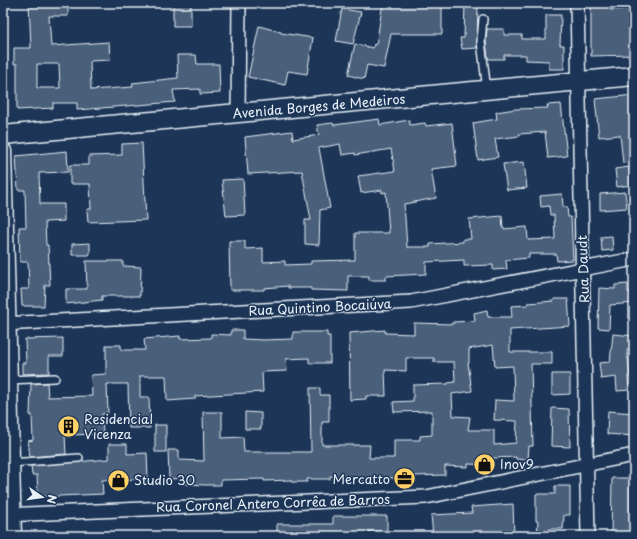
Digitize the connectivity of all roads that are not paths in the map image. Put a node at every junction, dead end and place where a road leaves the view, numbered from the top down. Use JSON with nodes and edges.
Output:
{"nodes":[{"id":1,"x":239,"y":3,"type":"edge"},
{"id":2,"x":576,"y":3,"type":"edge"},
{"id":3,"x":483,"y":19,"type":"dead end"},
{"id":4,"x":634,"y":76,"type":"edge"},
{"id":5,"x":578,"y":82,"type":"junction"},
{"id":6,"x":487,"y":90,"type":"junction"},
{"id":7,"x":238,"y":114,"type":"junction"},
{"id":8,"x":3,"y":135,"type":"edge"},
{"id":9,"x":3,"y":151,"type":"edge"},
{"id":10,"x":634,"y":259,"type":"edge"},
{"id":11,"x":583,"y":269,"type":"junction"},
{"id":12,"x":5,"y":324,"type":"edge"},
{"id":13,"x":55,"y":378,"type":"dead end"},
{"id":14,"x":8,"y":380,"type":"junction"},
{"id":15,"x":634,"y":455,"type":"edge"},
{"id":16,"x":79,"y":458,"type":"dead end"},
{"id":17,"x":10,"y":463,"type":"junction"},
{"id":18,"x":587,"y":464,"type":"junction"},
{"id":19,"x":8,"y":515,"type":"edge"},
{"id":20,"x":12,"y":536,"type":"edge"},
{"id":21,"x":588,"y":536,"type":"edge"}],
"edges":[{"from":1,"to":7,"type":"street"},
{"from":2,"to":5,"type":"street","name":"Rua Daudt"},
{"from":3,"to":6,"type":"lane"},
{"from":4,"to":5,"type":"main road","name":"Avenida Borges de Medeiros"},
{"from":5,"to":6,"type":"main road","name":"Avenida Borges de Medeiros"},
{"from":5,"to":11,"type":"street","name":"Rua Daudt"},
{"from":6,"to":7,"type":"main road","name":"Avenida Borges de Medeiros"},
{"from":7,"to":8,"type":"main road","name":"Avenida Borges de Medeiros"},
{"from":9,"to":12,"type":"street"},
{"from":10,"to":11,"type":"street","name":"Rua Quintino Bocaiúva"},
{"from":11,"to":12,"type":"street","name":"Rua Quintino Bocaiúva"},
{"from":11,"to":18,"type":"street","name":"Rua Daudt"},
{"from":12,"to":14,"type":"street"},
{"from":13,"to":14,"type":"lane"},
{"from":14,"to":17,"type":"street"},
{"from":15,"to":18,"type":"street","name":"Rua Coronel Antero Corrêa de Barros"},
{"from":16,"to":17,"type":"lane"},
{"from":17,"to":19,"type":"street"},
{"from":18,"to":19,"type":"street","name":"Rua Coronel Antero Corrêa de Barros"},
{"from":18,"to":21,"type":"street","name":"Rua Daudt"},
{"from":19,"to":20,"type":"street"}]}
